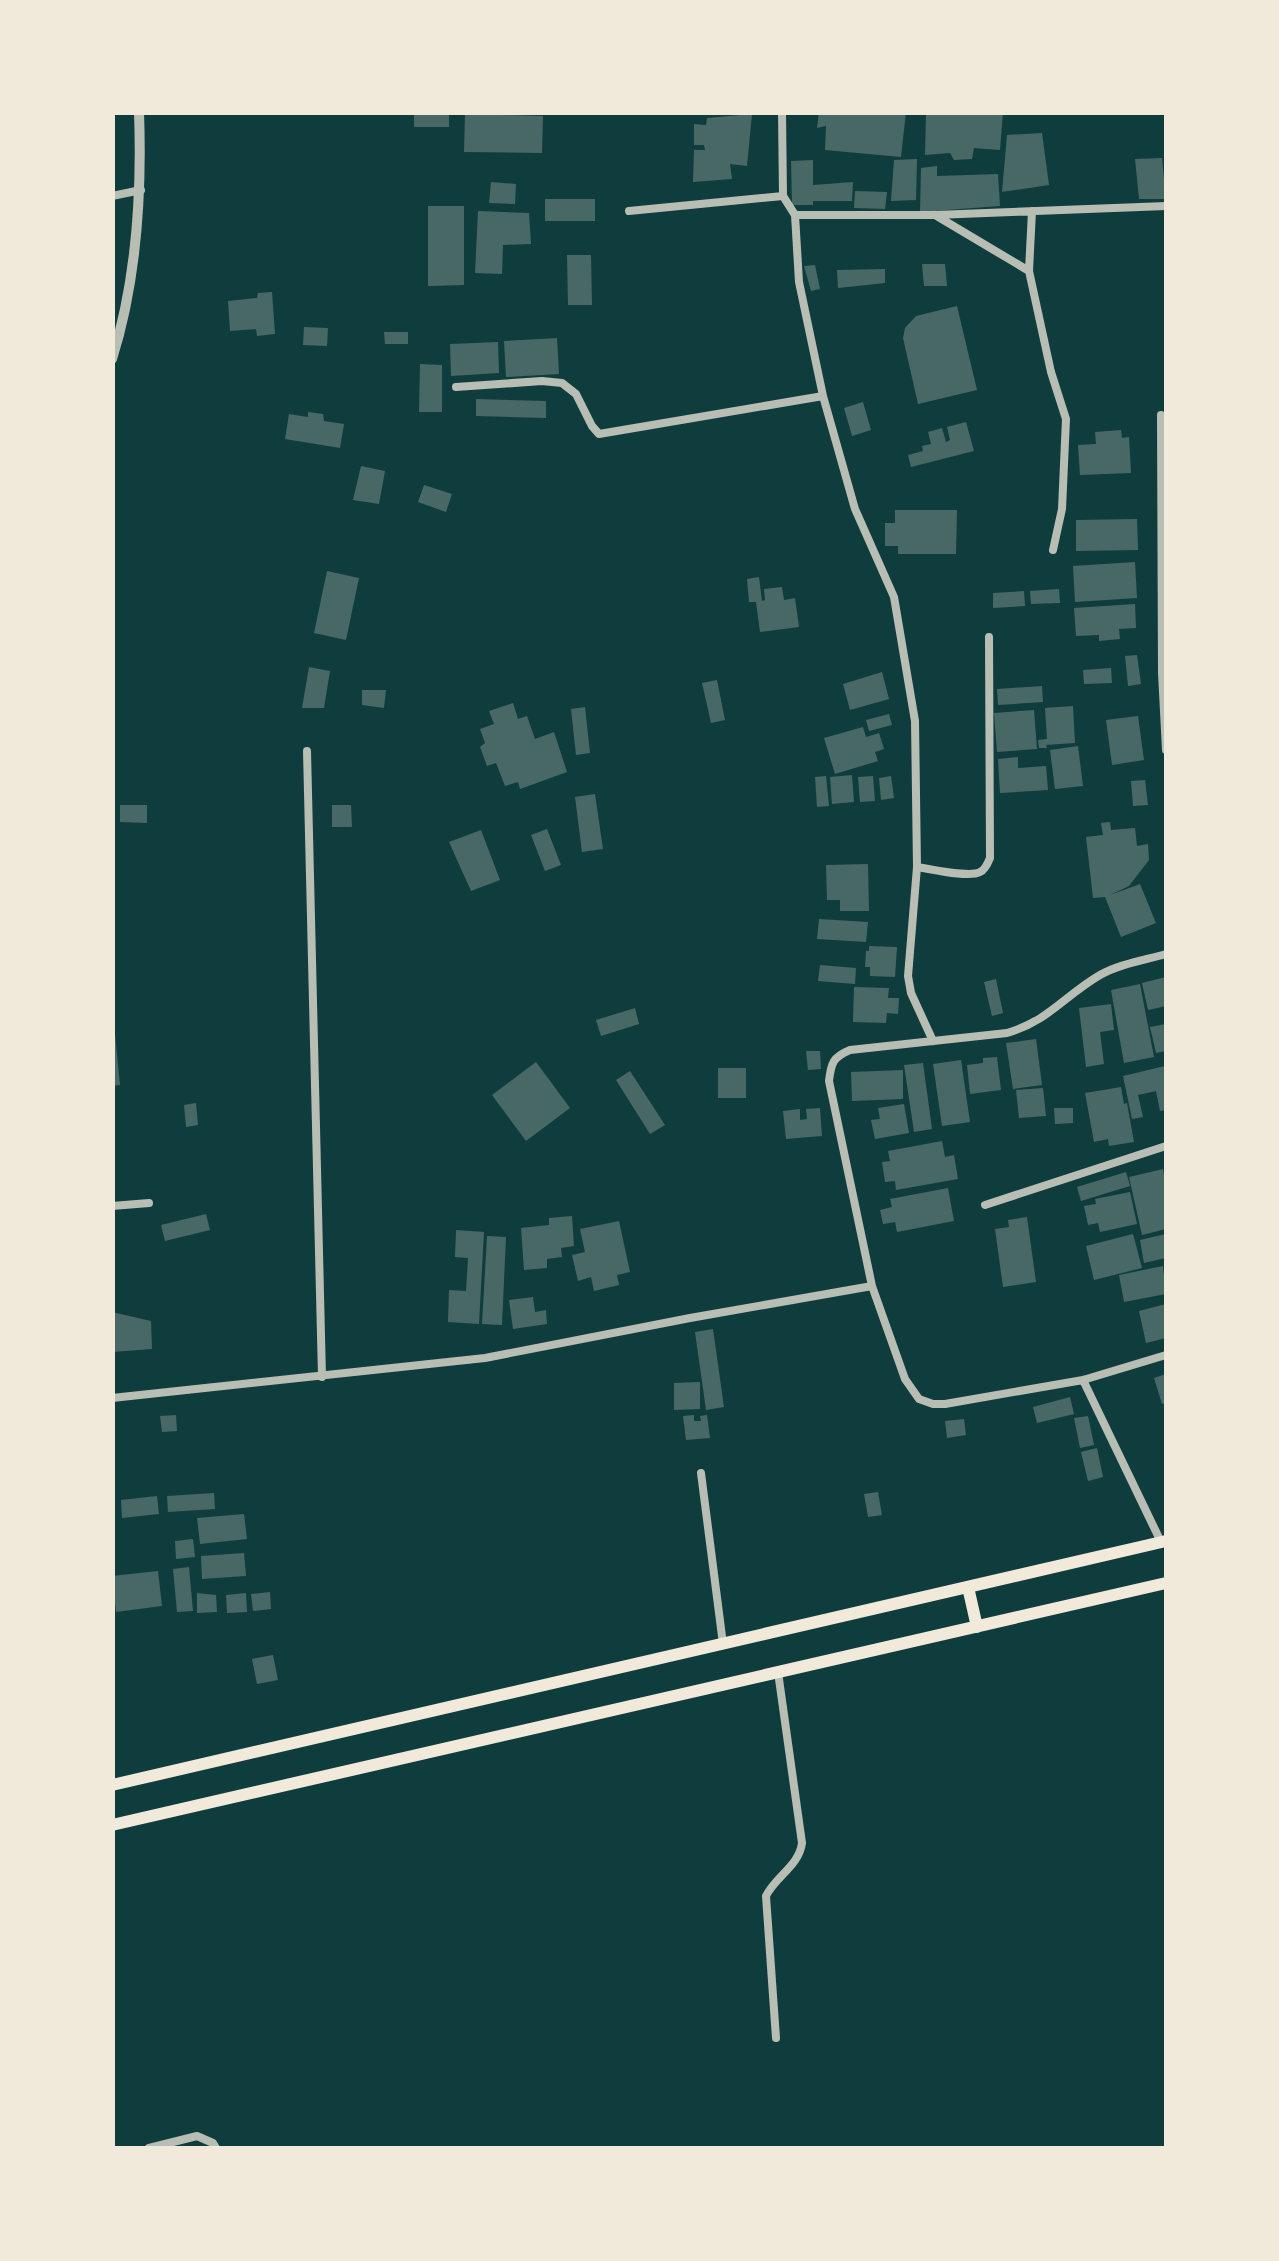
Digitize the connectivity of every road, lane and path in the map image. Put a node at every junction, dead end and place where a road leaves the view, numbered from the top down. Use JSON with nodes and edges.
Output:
{"nodes":[{"id":1,"x":139,"y":112,"type":"edge"},
{"id":2,"x":782,"y":112,"type":"edge"},
{"id":3,"x":141,"y":190,"type":"junction"},
{"id":4,"x":112,"y":196,"type":"edge"},
{"id":5,"x":783,"y":196,"type":"junction"},
{"id":6,"x":1166,"y":206,"type":"edge"},
{"id":7,"x":629,"y":211,"type":"dead end"},
{"id":8,"x":1032,"y":211,"type":"junction"},
{"id":9,"x":795,"y":215,"type":"junction"},
{"id":10,"x":935,"y":215,"type":"junction"},
{"id":11,"x":1029,"y":272,"type":"junction"},
{"id":12,"x":112,"y":359,"type":"edge"},
{"id":13,"x":456,"y":387,"type":"dead end"},
{"id":14,"x":823,"y":396,"type":"junction"},
{"id":15,"x":1161,"y":415,"type":"dead end"},
{"id":16,"x":1053,"y":550,"type":"dead end"},
{"id":17,"x":1164,"y":594,"type":"edge"},
{"id":18,"x":990,"y":636,"type":"dead end"},
{"id":19,"x":1166,"y":750,"type":"edge"},
{"id":20,"x":306,"y":751,"type":"dead end"},
{"id":21,"x":918,"y":868,"type":"junction"},
{"id":22,"x":1166,"y":954,"type":"edge"},
{"id":23,"x":933,"y":1041,"type":"junction"},
{"id":24,"x":1166,"y":1146,"type":"edge"},
{"id":25,"x":149,"y":1202,"type":"dead end"},
{"id":26,"x":986,"y":1205,"type":"dead end"},
{"id":27,"x":112,"y":1206,"type":"edge"},
{"id":28,"x":872,"y":1286,"type":"junction"},
{"id":29,"x":1166,"y":1356,"type":"edge"},
{"id":30,"x":322,"y":1377,"type":"junction"},
{"id":31,"x":1083,"y":1380,"type":"junction"},
{"id":32,"x":112,"y":1398,"type":"edge"},
{"id":33,"x":701,"y":1473,"type":"dead end"},
{"id":34,"x":1164,"y":1541,"type":"edge"},
{"id":35,"x":1166,"y":1583,"type":"edge"},
{"id":36,"x":968,"y":1587,"type":"junction"},
{"id":37,"x":977,"y":1626,"type":"junction"},
{"id":38,"x":724,"y":1644,"type":"junction"},
{"id":39,"x":778,"y":1672,"type":"junction"},
{"id":40,"x":112,"y":1786,"type":"edge"},
{"id":41,"x":112,"y":1825,"type":"edge"},
{"id":42,"x":776,"y":2038,"type":"dead end"},
{"id":43,"x":150,"y":2148,"type":"edge"},
{"id":44,"x":216,"y":2148,"type":"edge"}],
"edges":[{"from":1,"to":3,"type":"street"},
{"from":2,"to":5,"type":"street"},
{"from":3,"to":4,"type":"street"},
{"from":3,"to":12,"type":"street"},
{"from":5,"to":7,"type":"street"},
{"from":5,"to":9,"type":"street"},
{"from":6,"to":8,"type":"street"},
{"from":8,"to":10,"type":"street"},
{"from":8,"to":11,"type":"street"},
{"from":9,"to":10,"type":"street"},
{"from":9,"to":14,"type":"street"},
{"from":10,"to":11,"type":"street"},
{"from":11,"to":16,"type":"street"},
{"from":13,"to":14,"type":"street"},
{"from":14,"to":21,"type":"street"},
{"from":15,"to":17,"type":"street"},
{"from":17,"to":19,"type":"street"},
{"from":18,"to":21,"type":"street"},
{"from":20,"to":30,"type":"street"},
{"from":21,"to":23,"type":"street"},
{"from":22,"to":23,"type":"street"},
{"from":23,"to":28,"type":"street"},
{"from":24,"to":26,"type":"street"},
{"from":25,"to":27,"type":"street"},
{"from":28,"to":30,"type":"street"},
{"from":28,"to":31,"type":"street"},
{"from":29,"to":31,"type":"street"},
{"from":30,"to":32,"type":"street"},
{"from":31,"to":34,"type":"street"},
{"from":33,"to":38,"type":"street"},
{"from":34,"to":36,"type":"main road"},
{"from":35,"to":37,"type":"main road"},
{"from":36,"to":37,"type":"main road"},
{"from":36,"to":38,"type":"main road"},
{"from":37,"to":39,"type":"main road"},
{"from":38,"to":40,"type":"main road"},
{"from":39,"to":41,"type":"main road"},
{"from":39,"to":42,"type":"street"},
{"from":43,"to":44,"type":"street"}]}
